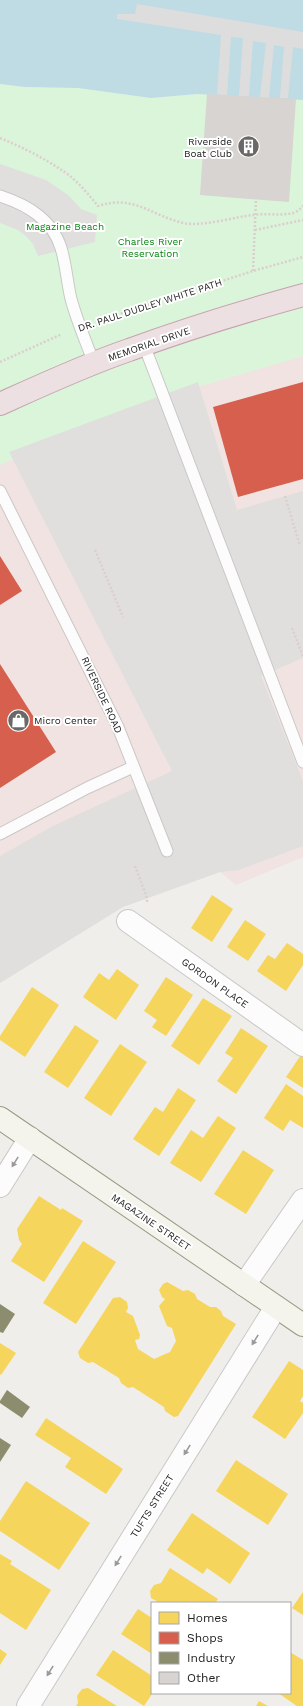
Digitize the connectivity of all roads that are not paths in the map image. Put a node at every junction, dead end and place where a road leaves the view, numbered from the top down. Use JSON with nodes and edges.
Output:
{"nodes":[{"id":1,"x":0,"y":196,"type":"edge"},
{"id":2,"x":303,"y":295,"type":"edge"},
{"id":3,"x":144,"y":345,"type":"junction"},
{"id":4,"x":94,"y":363,"type":"junction"},
{"id":5,"x":0,"y":404,"type":"edge"},
{"id":6,"x":0,"y":491,"type":"edge"},
{"id":7,"x":303,"y":762,"type":"edge"},
{"id":8,"x":134,"y":767,"type":"junction"},
{"id":9,"x":0,"y":834,"type":"edge"},
{"id":10,"x":167,"y":851,"type":"dead end"},
{"id":11,"x":128,"y":921,"type":"dead end"},
{"id":12,"x":303,"y":1045,"type":"edge"},
{"id":13,"x":0,"y":1118,"type":"edge"},
{"id":14,"x":30,"y":1138,"type":"junction"},
{"id":15,"x":0,"y":1186,"type":"edge"},
{"id":16,"x":303,"y":1200,"type":"edge"},
{"id":17,"x":244,"y":1285,"type":"junction"},
{"id":18,"x":276,"y":1307,"type":"junction"},
{"id":19,"x":303,"y":1325,"type":"edge"},
{"id":20,"x":28,"y":1706,"type":"edge"}],
"edges":[{"from":1,"to":4,"type":"lane"},
{"from":2,"to":3,"type":"highway","name":"MEMORIAL DRIVE"},
{"from":3,"to":4,"type":"highway","name":"MEMORIAL DRIVE"},
{"from":3,"to":7,"type":"lane"},
{"from":4,"to":5,"type":"highway","name":"MEMORIAL DRIVE"},
{"from":6,"to":8,"type":"lane","name":"RIVERSIDE ROAD"},
{"from":8,"to":9,"type":"lane"},
{"from":8,"to":10,"type":"lane","name":"RIVERSIDE ROAD"},
{"from":11,"to":12,"type":"street","name":"GORDON PLACE"},
{"from":13,"to":14,"type":"street","name":"MAGAZINE STREET"},
{"from":14,"to":15,"type":"street","one_way":true},
{"from":14,"to":17,"type":"street","name":"MAGAZINE STREET"},
{"from":16,"to":17,"type":"street"},
{"from":17,"to":18,"type":"street","name":"MAGAZINE STREET"},
{"from":18,"to":19,"type":"street","name":"MAGAZINE STREET"},
{"from":18,"to":20,"type":"street","name":"TUFTS STREET","one_way":true}]}
